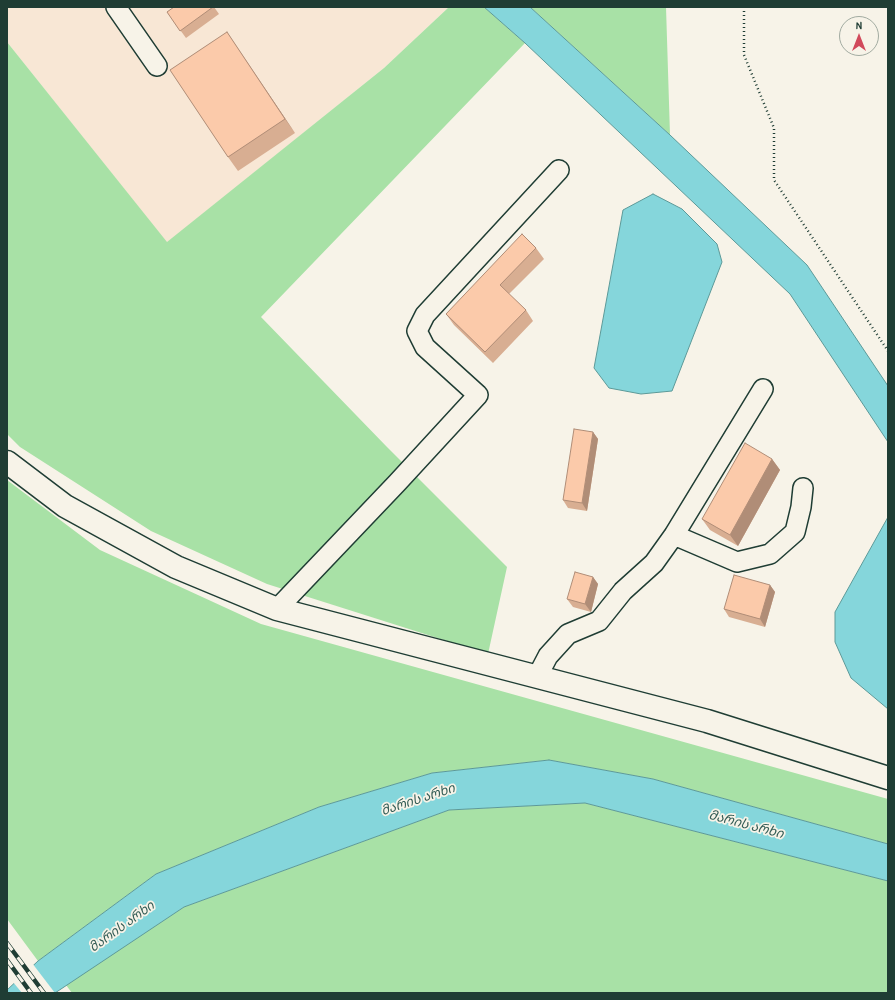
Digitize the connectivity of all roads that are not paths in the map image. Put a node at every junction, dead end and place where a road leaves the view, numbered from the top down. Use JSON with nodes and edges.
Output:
{"nodes":[{"id":1,"x":116,"y":7,"type":"edge"},
{"id":2,"x":157,"y":66,"type":"dead end"},
{"id":3,"x":559,"y":170,"type":"dead end"},
{"id":4,"x":764,"y":389,"type":"dead end"},
{"id":5,"x":7,"y":462,"type":"edge"},
{"id":6,"x":804,"y":488,"type":"dead end"},
{"id":7,"x":674,"y":535,"type":"junction"},
{"id":8,"x":277,"y":608,"type":"junction"},
{"id":9,"x":537,"y":677,"type":"junction"},
{"id":10,"x":888,"y":778,"type":"edge"}],
"edges":[{"from":1,"to":2,"type":"lane"},
{"from":3,"to":8,"type":"lane"},
{"from":4,"to":7,"type":"lane"},
{"from":5,"to":8,"type":"main road"},
{"from":6,"to":7,"type":"lane"},
{"from":7,"to":9,"type":"lane"},
{"from":8,"to":9,"type":"main road"},
{"from":9,"to":10,"type":"main road"}]}
